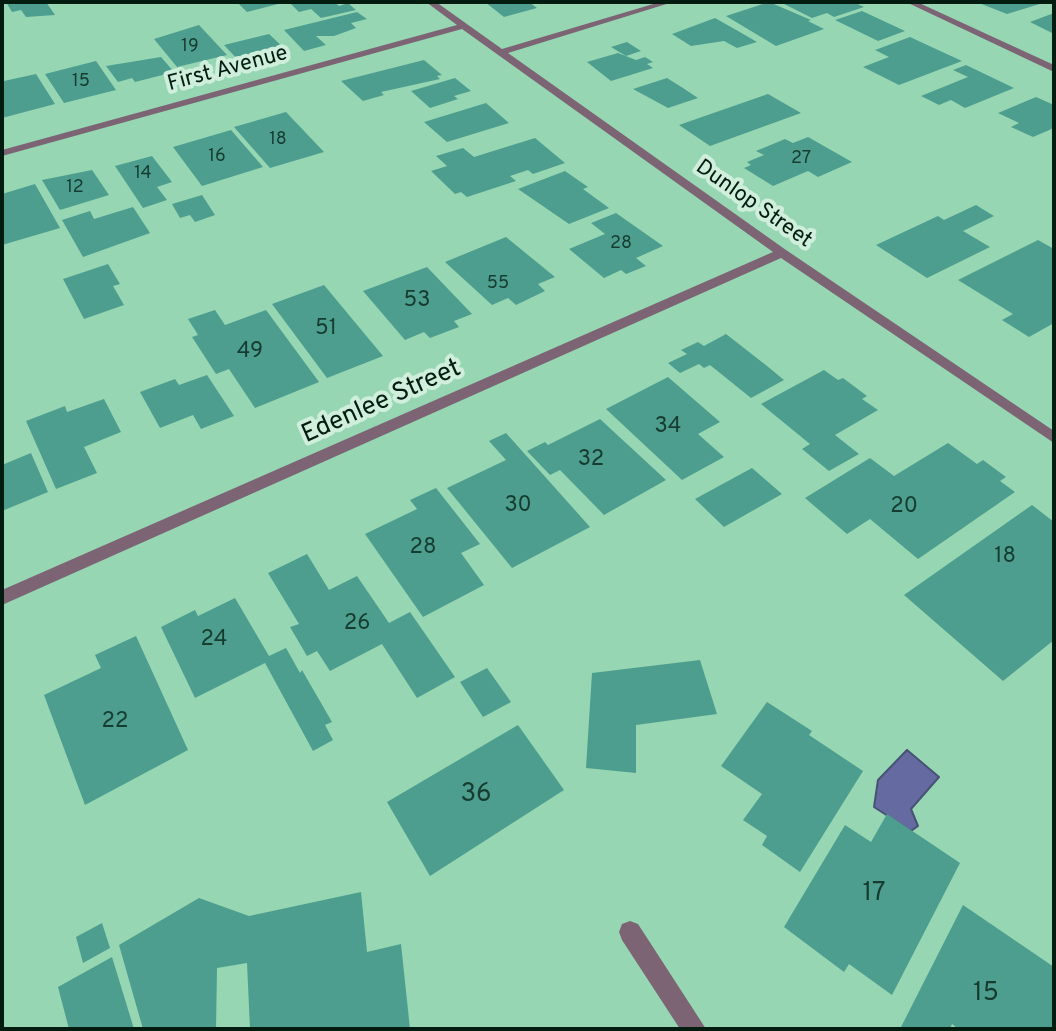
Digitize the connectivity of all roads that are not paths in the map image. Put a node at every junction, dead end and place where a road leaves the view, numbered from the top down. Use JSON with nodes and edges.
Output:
{"nodes":[{"id":1,"x":430,"y":2,"type":"edge"},
{"id":2,"x":669,"y":2,"type":"edge"},
{"id":3,"x":910,"y":2,"type":"edge"},
{"id":4,"x":464,"y":26,"type":"junction"},
{"id":5,"x":501,"y":52,"type":"junction"},
{"id":6,"x":1054,"y":69,"type":"edge"},
{"id":7,"x":2,"y":153,"type":"edge"},
{"id":8,"x":782,"y":253,"type":"junction"},
{"id":9,"x":1054,"y":438,"type":"edge"},
{"id":10,"x":2,"y":598,"type":"edge"},
{"id":11,"x":630,"y":932,"type":"dead end"},
{"id":12,"x":694,"y":1029,"type":"edge"}],
"edges":[{"from":1,"to":4,"type":"street","name":"Dunlop Street"},
{"from":2,"to":5,"type":"street"},
{"from":3,"to":6,"type":"street"},
{"from":4,"to":5,"type":"street","name":"Dunlop Street"},
{"from":4,"to":7,"type":"street","name":"First Avenue"},
{"from":5,"to":8,"type":"street","name":"Dunlop Street"},
{"from":8,"to":9,"type":"street","name":"Dunlop Street"},
{"from":8,"to":10,"type":"street","name":"Edenlee Street"},
{"from":11,"to":12,"type":"street"}]}
